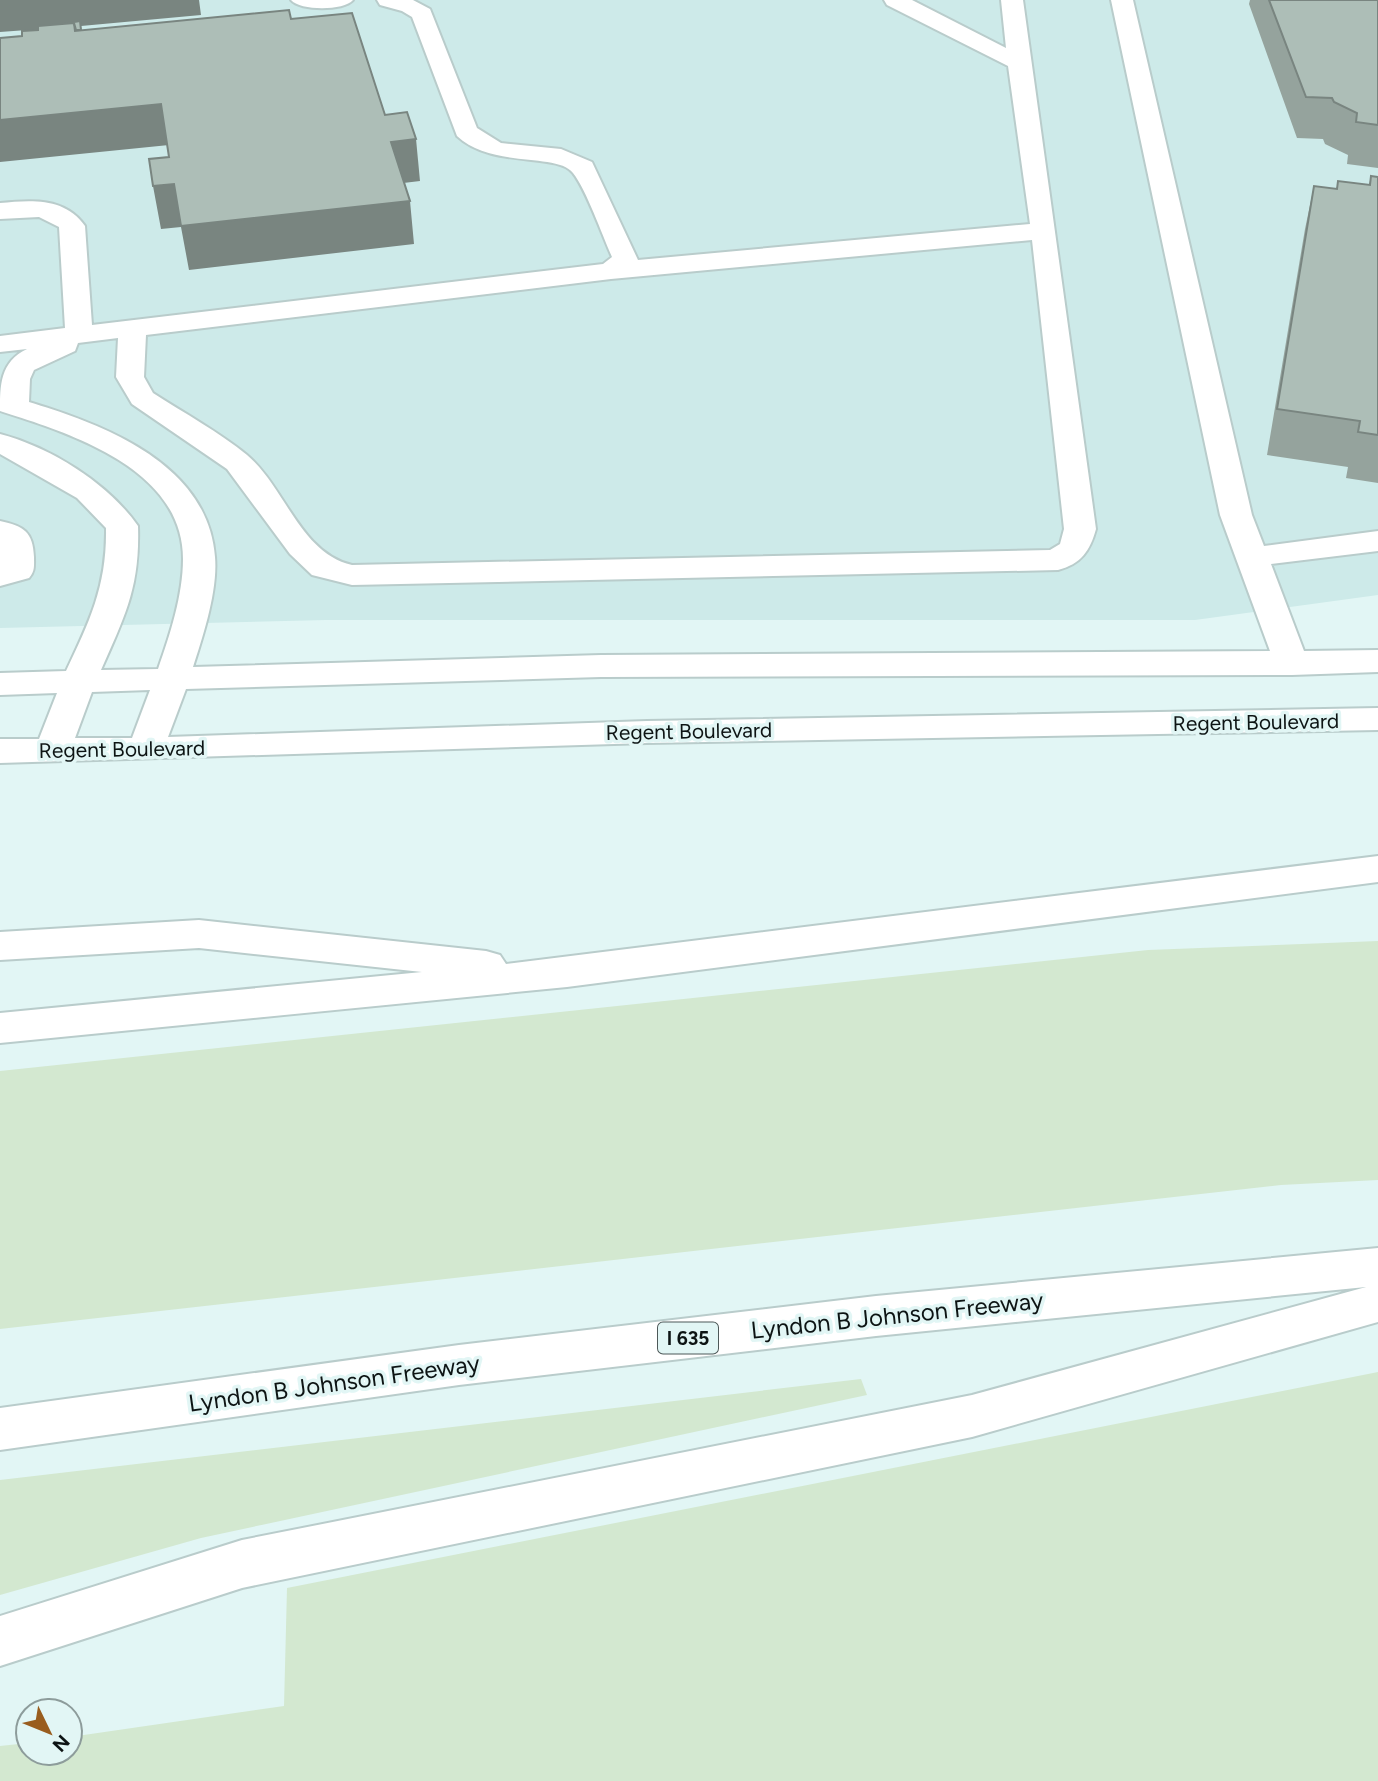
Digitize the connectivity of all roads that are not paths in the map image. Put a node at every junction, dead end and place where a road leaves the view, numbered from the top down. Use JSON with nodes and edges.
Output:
{"nodes":[{"id":1,"x":302,"y":0,"type":"edge"},
{"id":2,"x":342,"y":0,"type":"edge"},
{"id":3,"x":388,"y":0,"type":"edge"},
{"id":4,"x":895,"y":0,"type":"edge"},
{"id":5,"x":1012,"y":0,"type":"edge"},
{"id":6,"x":1122,"y":0,"type":"edge"},
{"id":7,"x":1019,"y":63,"type":"junction"},
{"id":8,"x":0,"y":211,"type":"edge"},
{"id":9,"x":1044,"y":231,"type":"junction"},
{"id":10,"x":611,"y":271,"type":"junction"},
{"id":11,"x":132,"y":329,"type":"junction"},
{"id":12,"x":79,"y":335,"type":"junction"},
{"id":13,"x":0,"y":344,"type":"edge"},
{"id":14,"x":8,"y":404,"type":"edge"},
{"id":15,"x":0,"y":443,"type":"edge"},
{"id":16,"x":0,"y":530,"type":"edge"},
{"id":17,"x":1378,"y":541,"type":"edge"},
{"id":18,"x":1252,"y":556,"type":"junction"},
{"id":19,"x":0,"y":576,"type":"edge"},
{"id":20,"x":1378,"y":661,"type":"edge"},
{"id":21,"x":1292,"y":664,"type":"junction"},
{"id":22,"x":173,"y":678,"type":"junction"},
{"id":23,"x":78,"y":682,"type":"junction"},
{"id":24,"x":0,"y":684,"type":"edge"},
{"id":25,"x":1378,"y":719,"type":"edge"},
{"id":26,"x":145,"y":749,"type":"junction"},
{"id":27,"x":53,"y":750,"type":"junction"},
{"id":28,"x":0,"y":751,"type":"edge"},
{"id":29,"x":1378,"y":869,"type":"edge"},
{"id":30,"x":0,"y":946,"type":"edge"},
{"id":31,"x":567,"y":973,"type":"junction"},
{"id":32,"x":0,"y":1028,"type":"edge"},
{"id":33,"x":1378,"y":1267,"type":"edge"},
{"id":34,"x":1378,"y":1303,"type":"edge"},
{"id":35,"x":0,"y":1429,"type":"edge"},
{"id":36,"x":0,"y":1642,"type":"edge"}],
"edges":[{"from":1,"to":2,"type":"main road"},
{"from":3,"to":10,"type":"main road"},
{"from":4,"to":7,"type":"main road"},
{"from":5,"to":7,"type":"main road"},
{"from":6,"to":18,"type":"main road"},
{"from":7,"to":9,"type":"main road"},
{"from":8,"to":12,"type":"main road"},
{"from":9,"to":10,"type":"main road"},
{"from":9,"to":11,"type":"main road"},
{"from":10,"to":11,"type":"main road"},
{"from":11,"to":12,"type":"main road"},
{"from":11,"to":14,"type":"main road"},
{"from":12,"to":13,"type":"main road"},
{"from":14,"to":22,"type":"main road"},
{"from":15,"to":23,"type":"main road"},
{"from":16,"to":19,"type":"main road"},
{"from":17,"to":18,"type":"main road"},
{"from":18,"to":21,"type":"main road"},
{"from":20,"to":21,"type":"main road"},
{"from":21,"to":22,"type":"main road"},
{"from":22,"to":23,"type":"main road"},
{"from":22,"to":26,"type":"main road"},
{"from":23,"to":24,"type":"main road"},
{"from":23,"to":27,"type":"main road"},
{"from":25,"to":26,"type":"main road","name":"Regent Boulevard"},
{"from":26,"to":27,"type":"main road","name":"Regent Boulevard"},
{"from":27,"to":28,"type":"main road","name":"Regent Boulevard"},
{"from":29,"to":31,"type":"main road"},
{"from":30,"to":31,"type":"main road"},
{"from":31,"to":32,"type":"main road"},
{"from":33,"to":35,"type":"main road","name":"Lyndon B Johnson Freeway","number":"I 635"},
{"from":34,"to":36,"type":"main road"}]}
